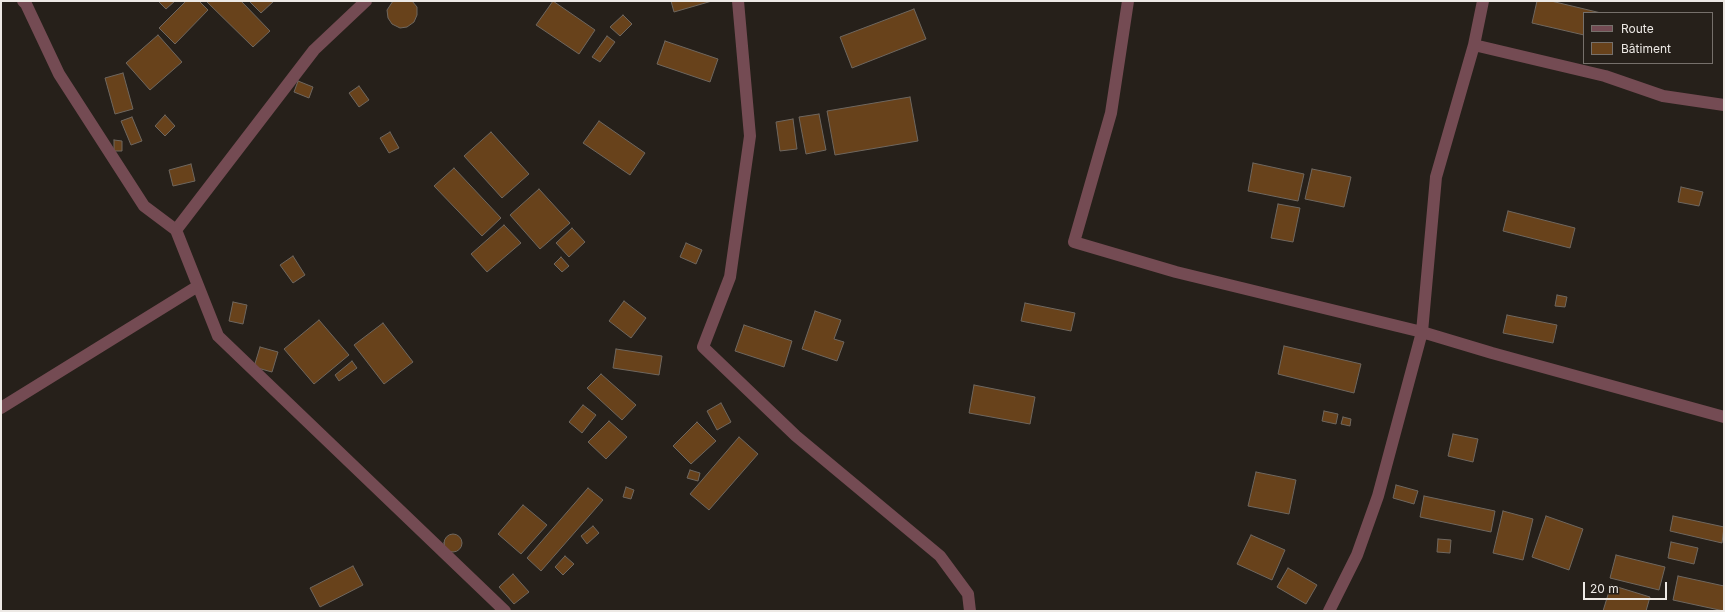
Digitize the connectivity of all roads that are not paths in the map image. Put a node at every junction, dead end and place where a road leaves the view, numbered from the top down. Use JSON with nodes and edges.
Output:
{"nodes":[{"id":1,"x":366,"y":1,"type":"edge"},
{"id":2,"x":738,"y":1,"type":"edge"},
{"id":3,"x":1128,"y":1,"type":"edge"},
{"id":4,"x":1483,"y":1,"type":"edge"},
{"id":5,"x":26,"y":2,"type":"edge"},
{"id":6,"x":1474,"y":45,"type":"junction"},
{"id":7,"x":1724,"y":105,"type":"edge"},
{"id":8,"x":176,"y":230,"type":"junction"},
{"id":9,"x":198,"y":286,"type":"junction"},
{"id":10,"x":1422,"y":332,"type":"junction"},
{"id":11,"x":1,"y":408,"type":"edge"},
{"id":12,"x":1724,"y":417,"type":"edge"},
{"id":13,"x":505,"y":611,"type":"edge"},
{"id":14,"x":970,"y":611,"type":"edge"},
{"id":15,"x":1329,"y":611,"type":"edge"}],
"edges":[{"from":1,"to":8,"type":"street"},
{"from":2,"to":14,"type":"street"},
{"from":3,"to":10,"type":"street"},
{"from":4,"to":6,"type":"street"},
{"from":5,"to":8,"type":"street"},
{"from":6,"to":7,"type":"street"},
{"from":6,"to":10,"type":"street"},
{"from":8,"to":9,"type":"street"},
{"from":9,"to":11,"type":"street"},
{"from":9,"to":13,"type":"street"},
{"from":10,"to":12,"type":"street"},
{"from":10,"to":15,"type":"street"}]}
